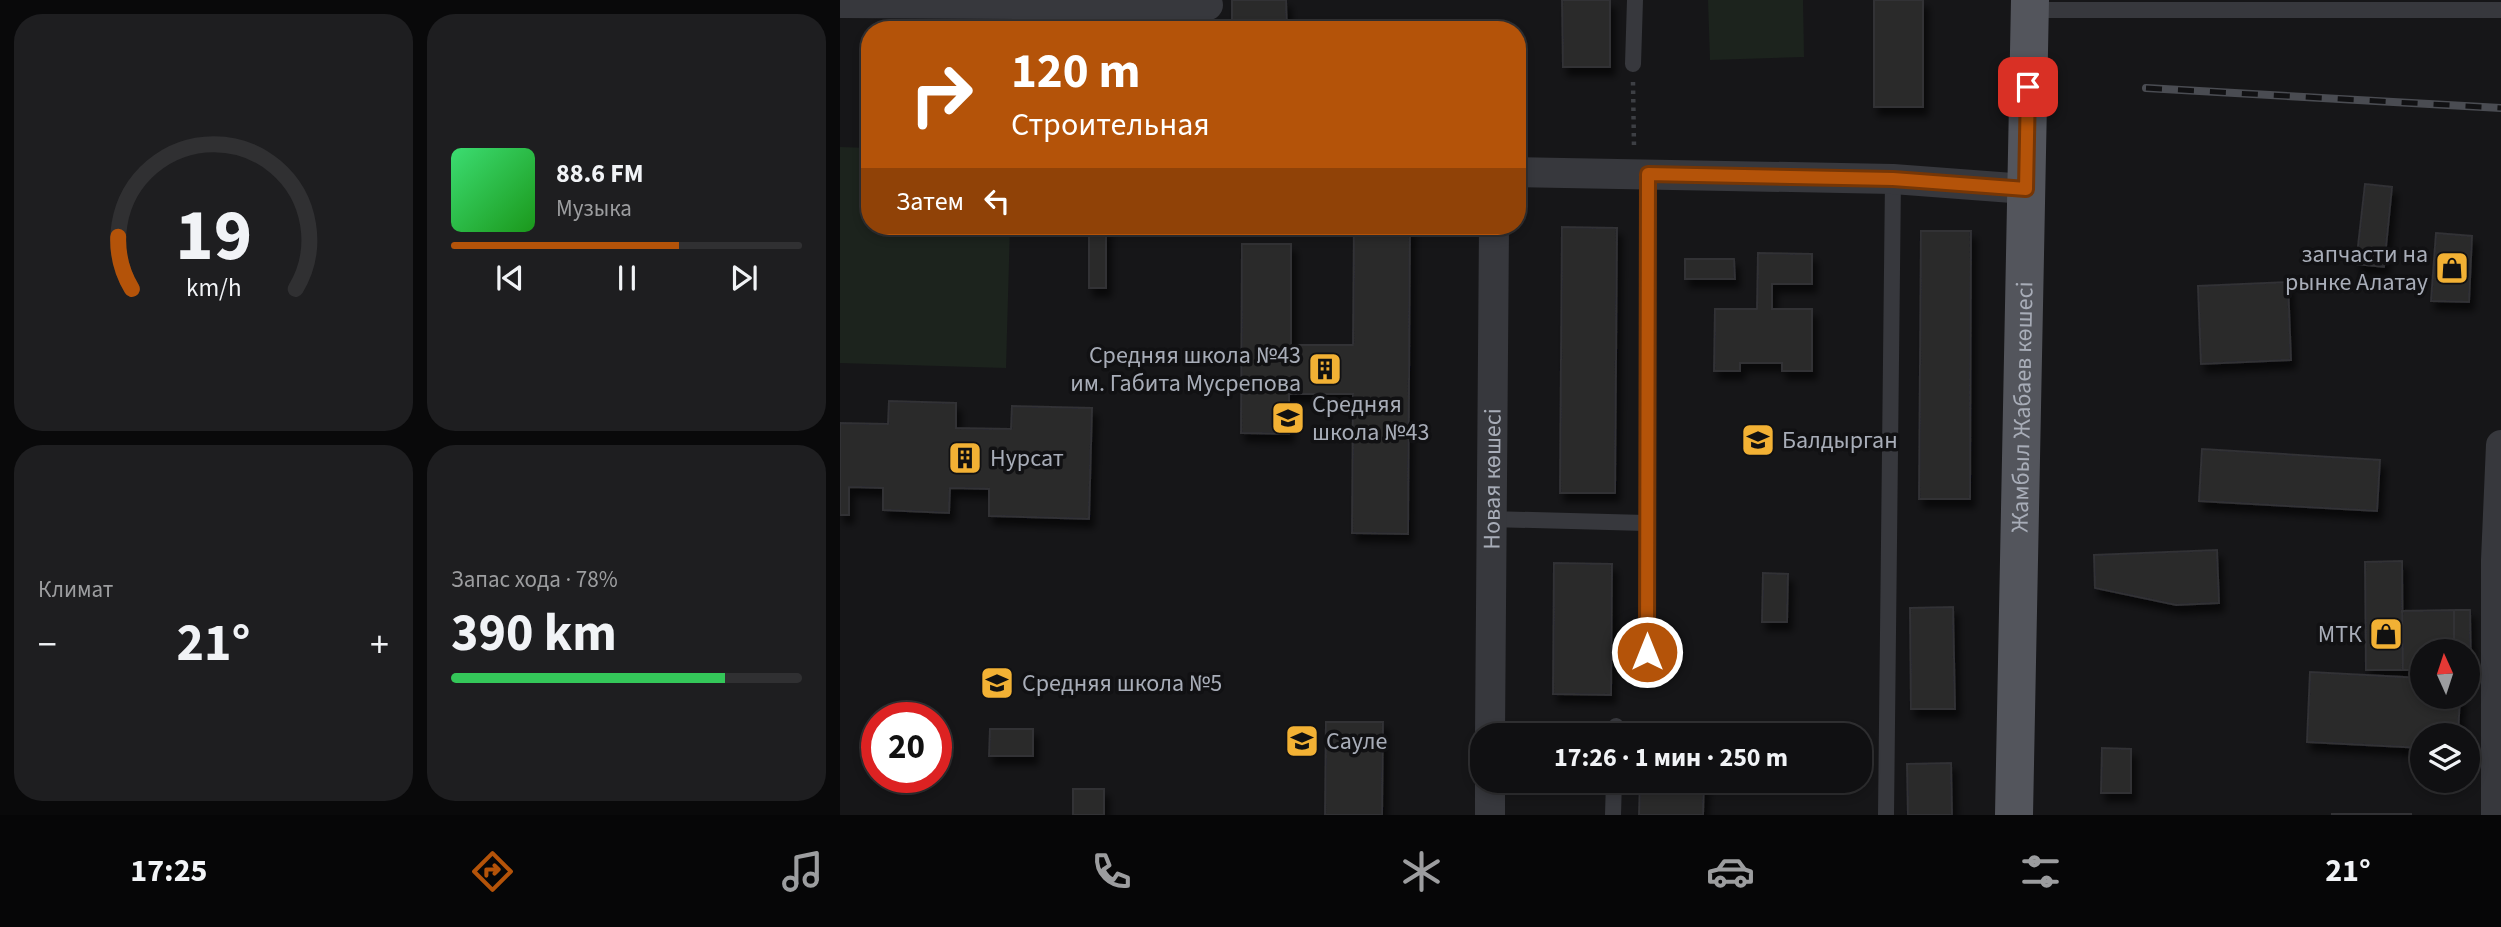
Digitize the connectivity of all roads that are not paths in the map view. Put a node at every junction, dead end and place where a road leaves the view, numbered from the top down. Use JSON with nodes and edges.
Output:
{"nodes":[{"id":1,"x":1635,"y":0,"type":"edge"},
{"id":2,"x":899,"y":2,"type":"edge"},
{"id":3,"x":978,"y":2,"type":"edge"},
{"id":4,"x":1065,"y":2,"type":"edge"},
{"id":5,"x":1208,"y":2,"type":"edge"},
{"id":6,"x":840,"y":4,"type":"edge"},
{"id":7,"x":2030,"y":5,"type":"edge"},
{"id":8,"x":2501,"y":9,"type":"edge"},
{"id":9,"x":1633,"y":64,"type":"road end"},
{"id":10,"x":1526,"y":172,"type":"edge"},
{"id":11,"x":1641,"y":173,"type":"junction"},
{"id":12,"x":1893,"y":179,"type":"junction"},
{"id":13,"x":2026,"y":189,"type":"junction"},
{"id":14,"x":1494,"y":235,"type":"edge"},
{"id":15,"x":2501,"y":445,"type":"edge"},
{"id":16,"x":1490,"y":519,"type":"junction"},
{"id":17,"x":1646,"y":523,"type":"junction"},
{"id":18,"x":1647,"y":652,"type":"dead end"},
{"id":19,"x":1490,"y":723,"type":"edge"},
{"id":20,"x":1490,"y":793,"type":"edge"},
{"id":21,"x":1614,"y":793,"type":"edge"},
{"id":22,"x":1490,"y":815,"type":"edge"},
{"id":23,"x":1613,"y":815,"type":"edge"},
{"id":24,"x":1886,"y":815,"type":"edge"},
{"id":25,"x":2014,"y":815,"type":"edge"},
{"id":26,"x":2496,"y":815,"type":"edge"}],
"edges":[{"from":1,"to":9,"type":"lane"},
{"from":2,"to":3,"type":"street"},
{"from":2,"to":6,"type":"street"},
{"from":3,"to":4,"type":"street"},
{"from":4,"to":5,"type":"street"},
{"from":7,"to":8,"type":"lane"},
{"from":7,"to":13,"type":"main road","name":"Жамбыл Жабаев көшесі"},
{"from":10,"to":11,"type":"street"},
{"from":11,"to":12,"type":"street"},
{"from":11,"to":17,"type":"lane"},
{"from":12,"to":13,"type":"street"},
{"from":12,"to":24,"type":"lane"},
{"from":13,"to":25,"type":"main road","name":"Жамбыл Жабаев көшесі"},
{"from":14,"to":16,"type":"street","name":"Новая көшесі"},
{"from":15,"to":26,"type":"street"},
{"from":16,"to":17,"type":"lane"},
{"from":16,"to":19,"type":"street","name":"Новая көшесі"},
{"from":17,"to":18,"type":"lane"},
{"from":20,"to":22,"type":"street"},
{"from":21,"to":23,"type":"lane"}]}
